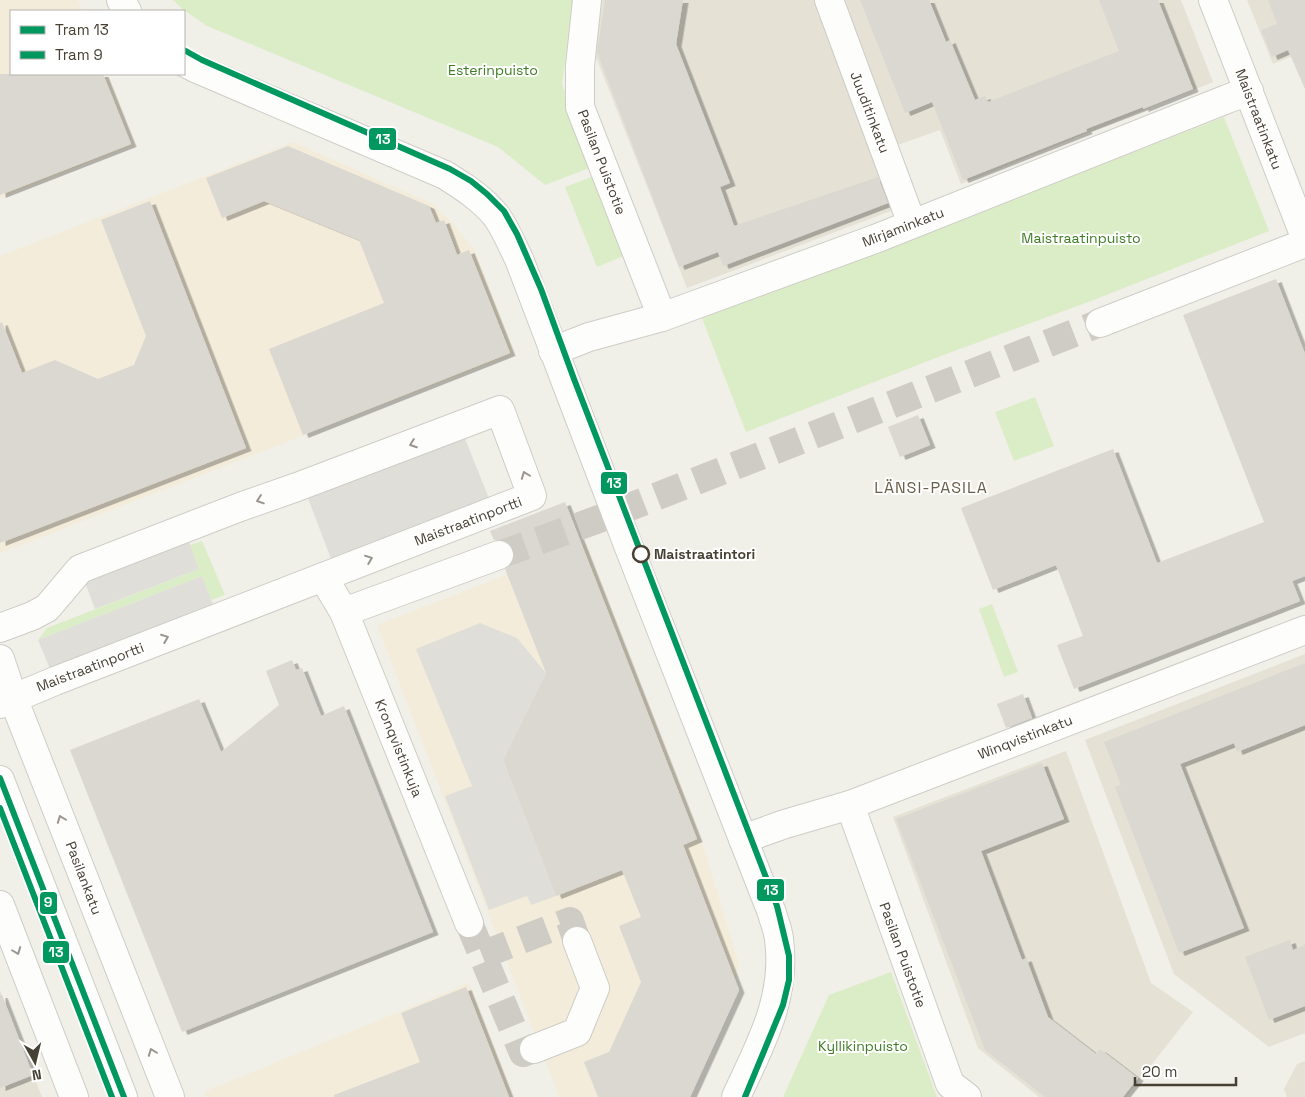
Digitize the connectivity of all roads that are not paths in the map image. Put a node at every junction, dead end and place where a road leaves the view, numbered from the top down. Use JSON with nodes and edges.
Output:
{"nodes":[{"id":1,"x":587,"y":0,"type":"edge"},
{"id":2,"x":829,"y":0,"type":"edge"},
{"id":3,"x":1213,"y":0,"type":"edge"},
{"id":4,"x":185,"y":62,"type":"edge"},
{"id":5,"x":1249,"y":91,"type":"junction"},
{"id":6,"x":912,"y":224,"type":"junction"},
{"id":7,"x":1305,"y":238,"type":"edge"},
{"id":8,"x":1305,"y":243,"type":"edge"},
{"id":9,"x":662,"y":317,"type":"junction"},
{"id":10,"x":1100,"y":323,"type":"tunnel mouth"},
{"id":11,"x":553,"y":351,"type":"junction"},
{"id":12,"x":499,"y":556,"type":"tunnel mouth"},
{"id":13,"x":324,"y":577,"type":"junction"},
{"id":14,"x":344,"y":612,"type":"junction"},
{"id":15,"x":0,"y":628,"type":"edge"},
{"id":16,"x":1305,"y":630,"type":"edge"},
{"id":17,"x":0,"y":659,"type":"edge"},
{"id":18,"x":7,"y":701,"type":"edge"},
{"id":19,"x":0,"y":780,"type":"edge"},
{"id":20,"x":850,"y":805,"type":"junction"},
{"id":21,"x":743,"y":839,"type":"junction"},
{"id":22,"x":0,"y":905,"type":"edge"},
{"id":23,"x":468,"y":923,"type":"tunnel mouth"},
{"id":24,"x":577,"y":941,"type":"tunnel mouth"},
{"id":25,"x":534,"y":1049,"type":"dead end"},
{"id":26,"x":74,"y":1097,"type":"edge"},
{"id":27,"x":122,"y":1097,"type":"edge"},
{"id":28,"x":170,"y":1097,"type":"edge"},
{"id":29,"x":736,"y":1097,"type":"edge"},
{"id":30,"x":967,"y":1097,"type":"edge"}],
"edges":[{"from":1,"to":9,"type":"street","name":"Pasilan Puistotie"},
{"from":2,"to":6,"type":"street","name":"Juuditinkatu"},
{"from":3,"to":5,"type":"street","name":"Maistraatinkatu"},
{"from":4,"to":11,"type":"street"},
{"from":5,"to":6,"type":"street","name":"Mirjaminkatu"},
{"from":5,"to":7,"type":"street","name":"Maistraatinkatu"},
{"from":6,"to":9,"type":"street","name":"Mirjaminkatu"},
{"from":8,"to":10,"type":"street"},
{"from":9,"to":11,"type":"street","name":"Mirjaminkatu"},
{"from":11,"to":21,"type":"street"},
{"from":12,"to":14,"type":"street"},
{"from":13,"to":14,"type":"street","name":"Kronqvistinkuja"},
{"from":13,"to":15,"type":"street","name":"Maistraatinportti","one_way":true},
{"from":18,"to":13,"type":"street","name":"Maistraatinportti","one_way":true},
{"from":14,"to":23,"type":"street","name":"Kronqvistinkuja"},
{"from":16,"to":20,"type":"street","name":"Winqvistinkatu"},
{"from":17,"to":18,"type":"street","name":"Pasilankatu"},
{"from":28,"to":18,"type":"street","name":"Pasilankatu","one_way":true},
{"from":19,"to":27,"type":"street"},
{"from":20,"to":21,"type":"street","name":"Winqvistinkatu"},
{"from":20,"to":30,"type":"street","name":"Pasilan Puistotie"},
{"from":21,"to":29,"type":"street"},
{"from":22,"to":26,"type":"street","one_way":true},
{"from":24,"to":25,"type":"street"}]}
